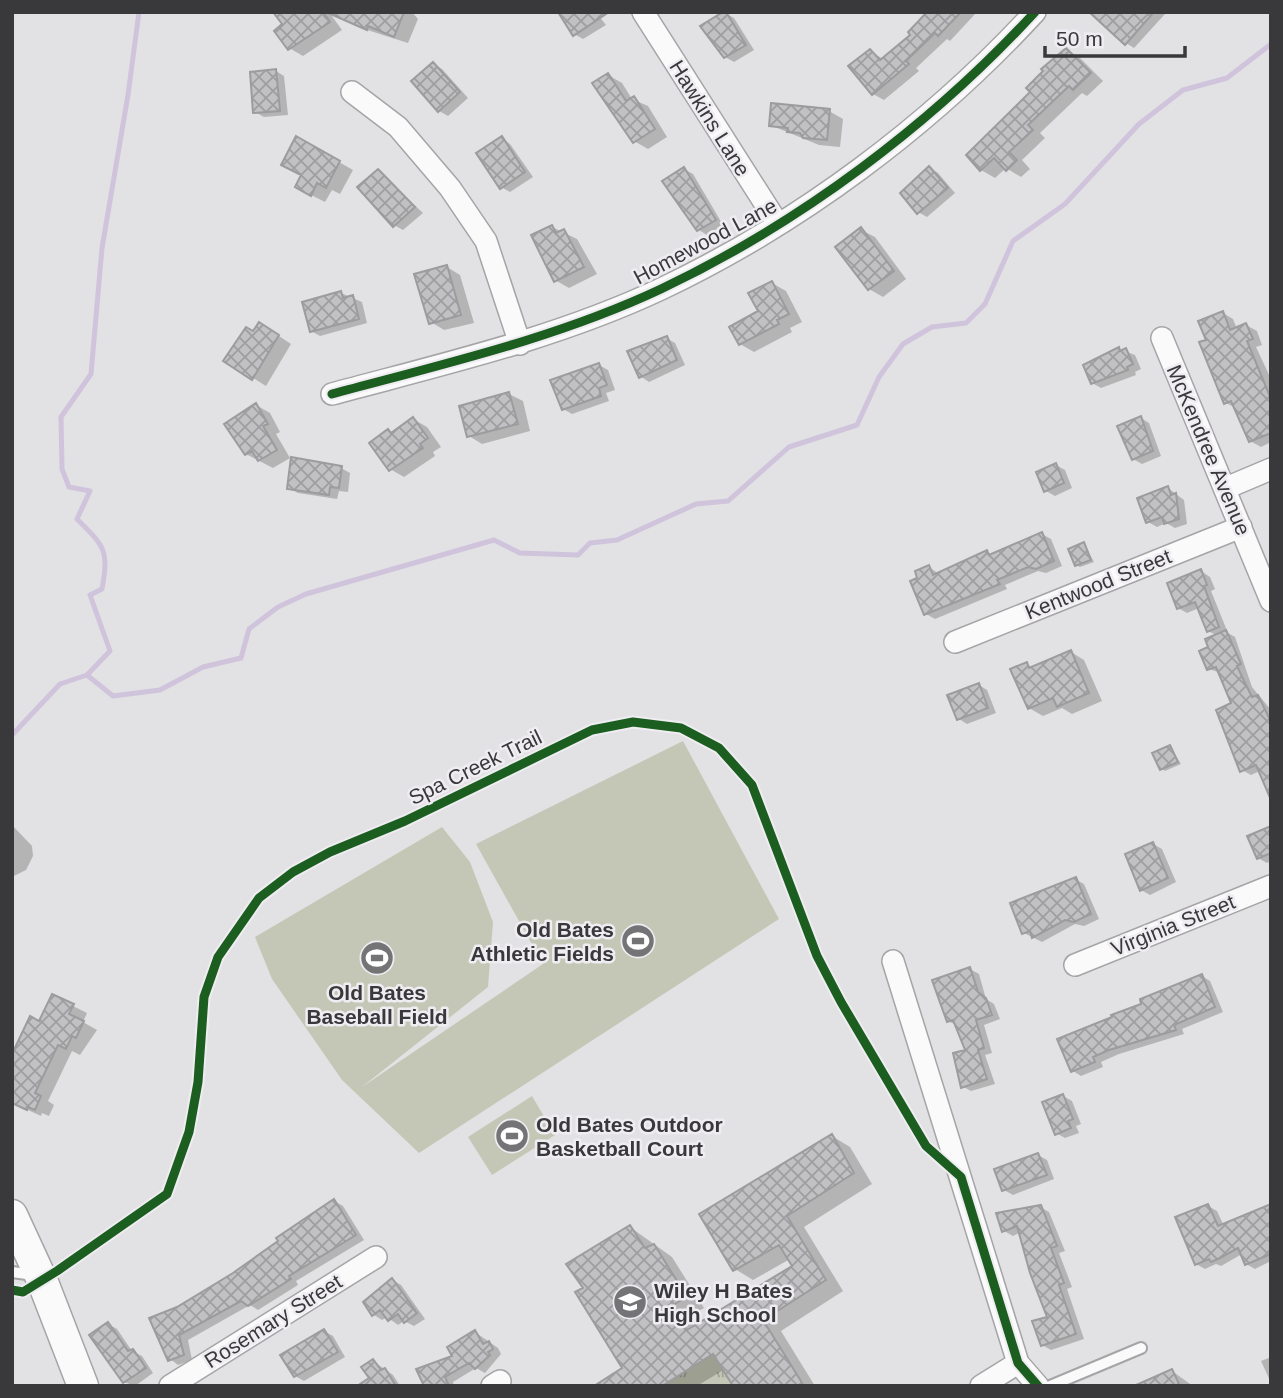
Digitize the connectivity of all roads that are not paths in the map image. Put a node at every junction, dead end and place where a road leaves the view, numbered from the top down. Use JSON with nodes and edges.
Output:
{"nodes":[{"id":1,"x":643,"y":12,"type":"edge"},
{"id":2,"x":1035,"y":12,"type":"edge"},
{"id":3,"x":352,"y":92,"type":"dead end"},
{"id":4,"x":778,"y":224,"type":"junction"},
{"id":5,"x":1162,"y":338,"type":"dead end"},
{"id":6,"x":520,"y":344,"type":"junction"},
{"id":7,"x":332,"y":394,"type":"dead end"},
{"id":8,"x":1271,"y":469,"type":"edge"},
{"id":9,"x":1226,"y":488,"type":"junction"},
{"id":10,"x":1241,"y":527,"type":"junction"},
{"id":11,"x":1271,"y":601,"type":"edge"},
{"id":12,"x":955,"y":642,"type":"dead end"},
{"id":13,"x":1271,"y":886,"type":"edge"},
{"id":14,"x":893,"y":961,"type":"dead end"},
{"id":15,"x":1075,"y":965,"type":"dead end"},
{"id":16,"x":12,"y":1215,"type":"edge"},
{"id":17,"x":376,"y":1257,"type":"dead end"},
{"id":18,"x":26,"y":1274,"type":"edge"},
{"id":19,"x":1141,"y":1348,"type":"dead end"},
{"id":20,"x":1018,"y":1363,"type":"junction"},
{"id":21,"x":83,"y":1386,"type":"edge"},
{"id":22,"x":170,"y":1386,"type":"edge"},
{"id":23,"x":981,"y":1386,"type":"edge"},
{"id":24,"x":1038,"y":1386,"type":"edge"},
{"id":25,"x":1050,"y":1386,"type":"edge"}],
"edges":[{"from":1,"to":4,"type":"street","name":"Hawkins Lane"},
{"from":2,"to":4,"type":"street","name":"Homewood Lane"},
{"from":3,"to":6,"type":"street"},
{"from":4,"to":6,"type":"street","name":"Homewood Lane"},
{"from":5,"to":9,"type":"street","name":"McKendree Avenue"},
{"from":6,"to":7,"type":"street","name":"Homewood Lane"},
{"from":8,"to":9,"type":"street"},
{"from":9,"to":10,"type":"street","name":"McKendree Avenue"},
{"from":10,"to":11,"type":"street","name":"McKendree Avenue"},
{"from":10,"to":12,"type":"street","name":"Kentwood Street"},
{"from":13,"to":15,"type":"street","name":"Virginia Street"},
{"from":14,"to":20,"type":"street"},
{"from":16,"to":18,"type":"main road"},
{"from":17,"to":22,"type":"street","name":"Rosemary Street"},
{"from":18,"to":21,"type":"main road"},
{"from":19,"to":25,"type":"lane"},
{"from":20,"to":23,"type":"street"},
{"from":20,"to":24,"type":"street"}]}
